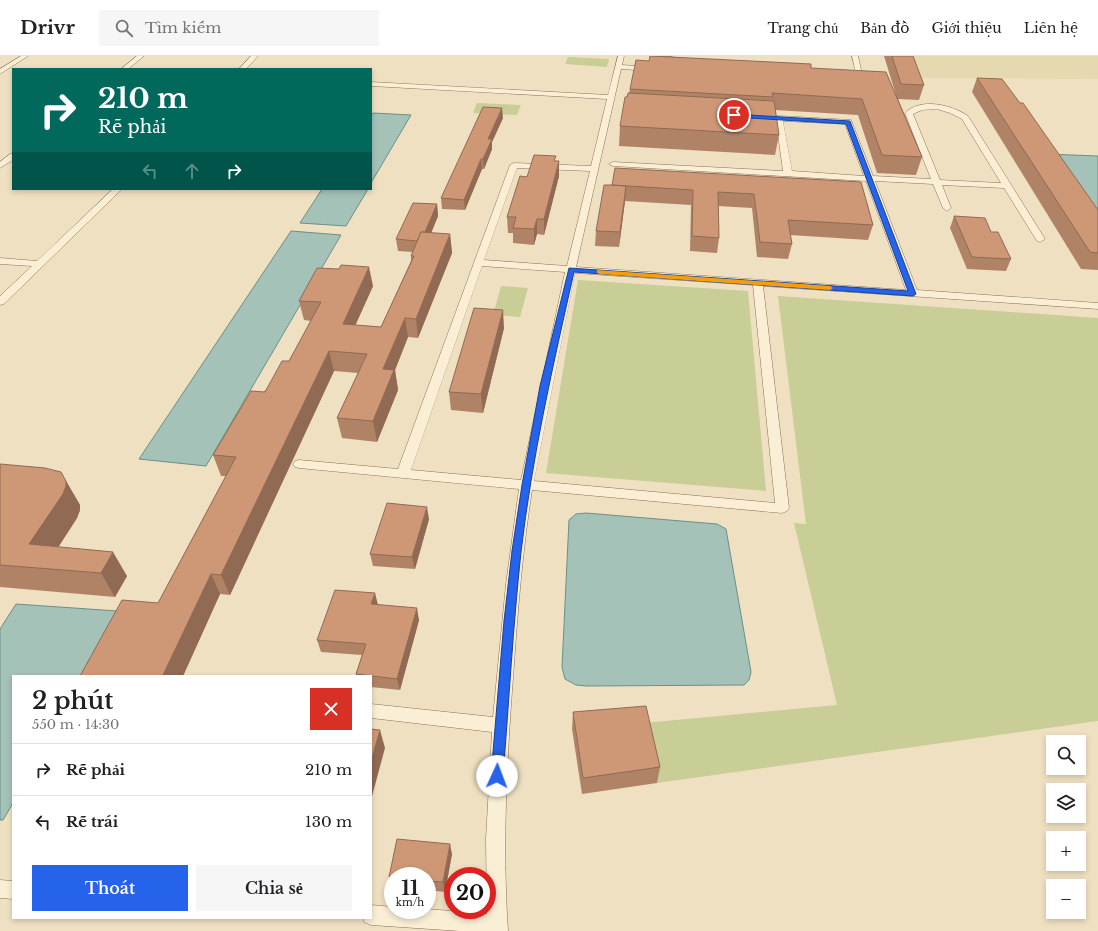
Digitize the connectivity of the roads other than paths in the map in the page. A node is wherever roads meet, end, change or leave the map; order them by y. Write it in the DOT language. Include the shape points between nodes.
graph roads {
  1 [pos="25,56"];
  2 [pos="141,56"];
  3 [pos="255,56"];
  4 [pos="855,56"];
  5 [pos="620,62"];
  6 [pos="125,68"];
  7 [pos="243,68"];
  8 [pos="658,69"];
  9 [pos="0,72"];
  10 [pos="837,78"];
  11 [pos="372,84"];
  12 [pos="612,97"];
  13 [pos="755,117"];
  14 [pos="779,118"];
  15 [pos="12,157"];
  16 [pos="613,164"];
  17 [pos="0,166"];
  18 [pos="595,169"];
  19 [pos="788,174"];
  20 [pos="869,178"];
  21 [pos="936,182"];
  22 [pos="1007,186"];
  23 [pos="117,190"];
  24 [pos="947,208"];
  25 [pos="1040,239"];
  26 [pos="0,261"];
  27 [pos="479,263"];
  28 [pos="40,264"];
  29 [pos="571,270"];
  30 [pos="758,283"];
  31 [pos="913,294"];
  32 [pos="0,302"];
  33 [pos="1098,306"];
  34 [pos="299,464"];
  35 [pos="403,473"];
  36 [pos="526,485"];
  37 [pos="372,711"];
  38 [pos="500,725"];
  39 [pos="0,889"];
  40 [pos="12,890"];
  41 [pos="372,915"];
  42 [pos="498,927"];
  1 -- 9 [label="lane"];
  2 -- 6 [label="lane"];
  3 -- 7 [label="lane"];
  4 -- 10 [label="lane" via="858,76"];
  5 -- 8 [label="lane"];
  5 -- 12 [label="lane"];
  11 -- 12 [label="lane"];
  12 -- 18 [label="lane"];
  13 -- 14 [label="lane"];
  14 -- 19 [label="lane"];
  14 -- 20 [label="lane" via="848,122"];
  15 -- 17 [label="lane"];
  16 -- 19 [label="lane"];
  18 -- 27 [label="lane" via="514,165"];
  18 -- 29 [label="lane"];
  19 -- 20 [label="lane"];
  20 -- 21 [label="lane"];
  20 -- 31 [label="lane"];
  21 -- 22 [label="lane"];
  21 -- 22 [label="lane" via="910,118 913,110 941,108 962,115"];
  21 -- 24 [label="lane"];
  22 -- 25 [label="lane"];
  23 -- 28 [label="lane"];
  26 -- 28 [label="lane"];
  27 -- 29 [label="lane"];
  27 -- 35 [label="lane"];
  28 -- 32 [label="lane"];
  29 -- 30 [label="lane"];
  29 -- 36 [label="lane" via="544,386"];
  30 -- 31 [label="lane"];
  30 -- 36 [label="lane" via="782,508"];
  31 -- 33 [label="lane"];
  34 -- 35 [label="lane"];
  35 -- 36 [label="lane"];
  36 -- 38 [label="lane" via="516,551"];
  37 -- 38 [label="lane"];
  38 -- 42 [label="lane" via="495,842"];
  39 -- 40 [label="lane"];
  41 -- 42 [label="lane"];
}
